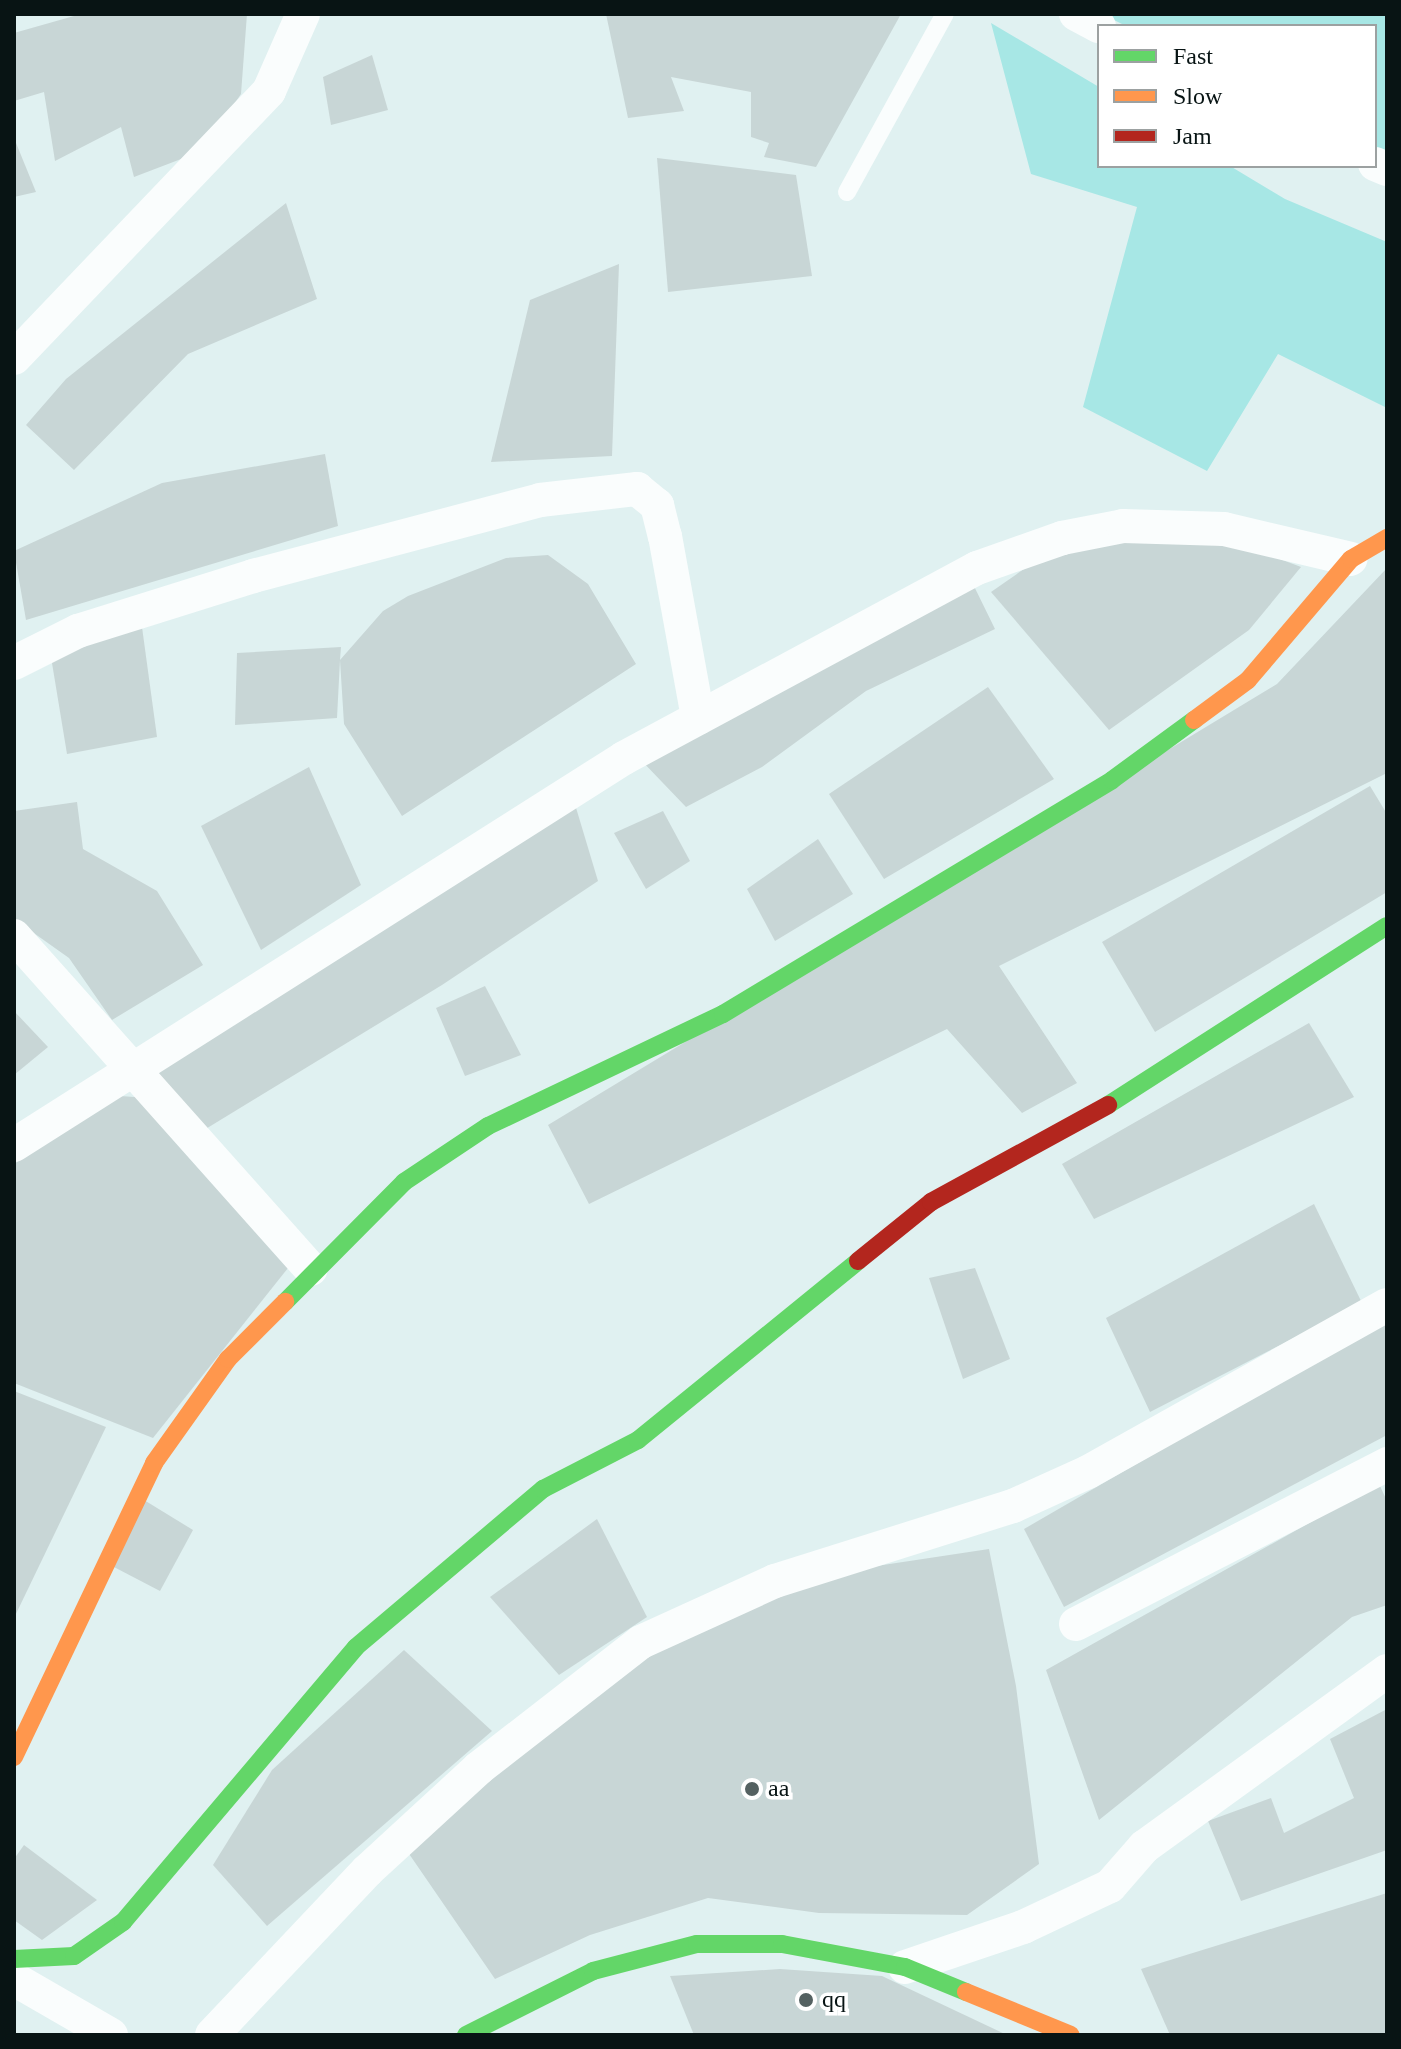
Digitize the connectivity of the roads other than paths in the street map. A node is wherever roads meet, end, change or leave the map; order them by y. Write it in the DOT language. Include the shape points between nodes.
graph roads {
  1 [pos="303,14"];
  2 [pos="945,14"];
  3 [pos="1076,14"];
  4 [pos="1097,25"];
  5 [pos="847,192"];
  6 [pos="14,358"];
  7 [pos="1387,538"];
  8 [pos="1351,559"];
  9 [pos="14,663"];
  10 [pos="698,718"];
  11 [pos="1387,926"];
  12 [pos="14,936"];
  13 [pos="133,1068"];
  14 [pos="14,1145"];
  15 [pos="311,1269"];
  16 [pos="1387,1305"];
  17 [pos="1387,1464"];
  18 [pos="1076,1624"];
  19 [pos="1387,1671"];
  20 [pos="14,1757"];
  21 [pos="14,1959"];
  22 [pos="905,1967"];
  23 [pos="14,1979"];
  24 [pos="111,2035"];
  25 [pos="212,2035"];
  26 [pos="466,2035"];
  27 [pos="1071,2035"];
  1 -- 6 [label="street" via="269,91"];
  2 -- 5 [label="lane"];
  3 -- 4 [label="street"];
  7 -- 8 [label="street"];
  8 -- 10 [label="street" via="1224,529 1123,526 1062,538 977,568"];
  8 -- 15 [label="street" via="1248,680 1112,780 723,1014 488,1126 404,1182"];
  9 -- 10 [label="street" via="78,631 253,576 540,500 637,489 657,505"];
  10 -- 13 [label="street"];
  11 -- 21 [label="street" via="1147,1084 931,1202 638,1440 543,1489 356,1647 123,1922 74,1956"];
  12 -- 13 [label="street"];
  13 -- 14 [label="street"];
  13 -- 15 [label="street"];
  15 -- 20 [label="street" via="228,1359 154,1463"];
  16 -- 25 [label="street" via="1063,1484 954,1528 775,1581 641,1642 434,1809"];
  17 -- 18 [label="street"];
  19 -- 22 [label="street" via="1144,1847 1110,1886 1023,1927"];
  22 -- 26 [label="street" via="782,1944 697,1944 593,1971"];
  22 -- 27 [label="street"];
  23 -- 24 [label="street"];
}
